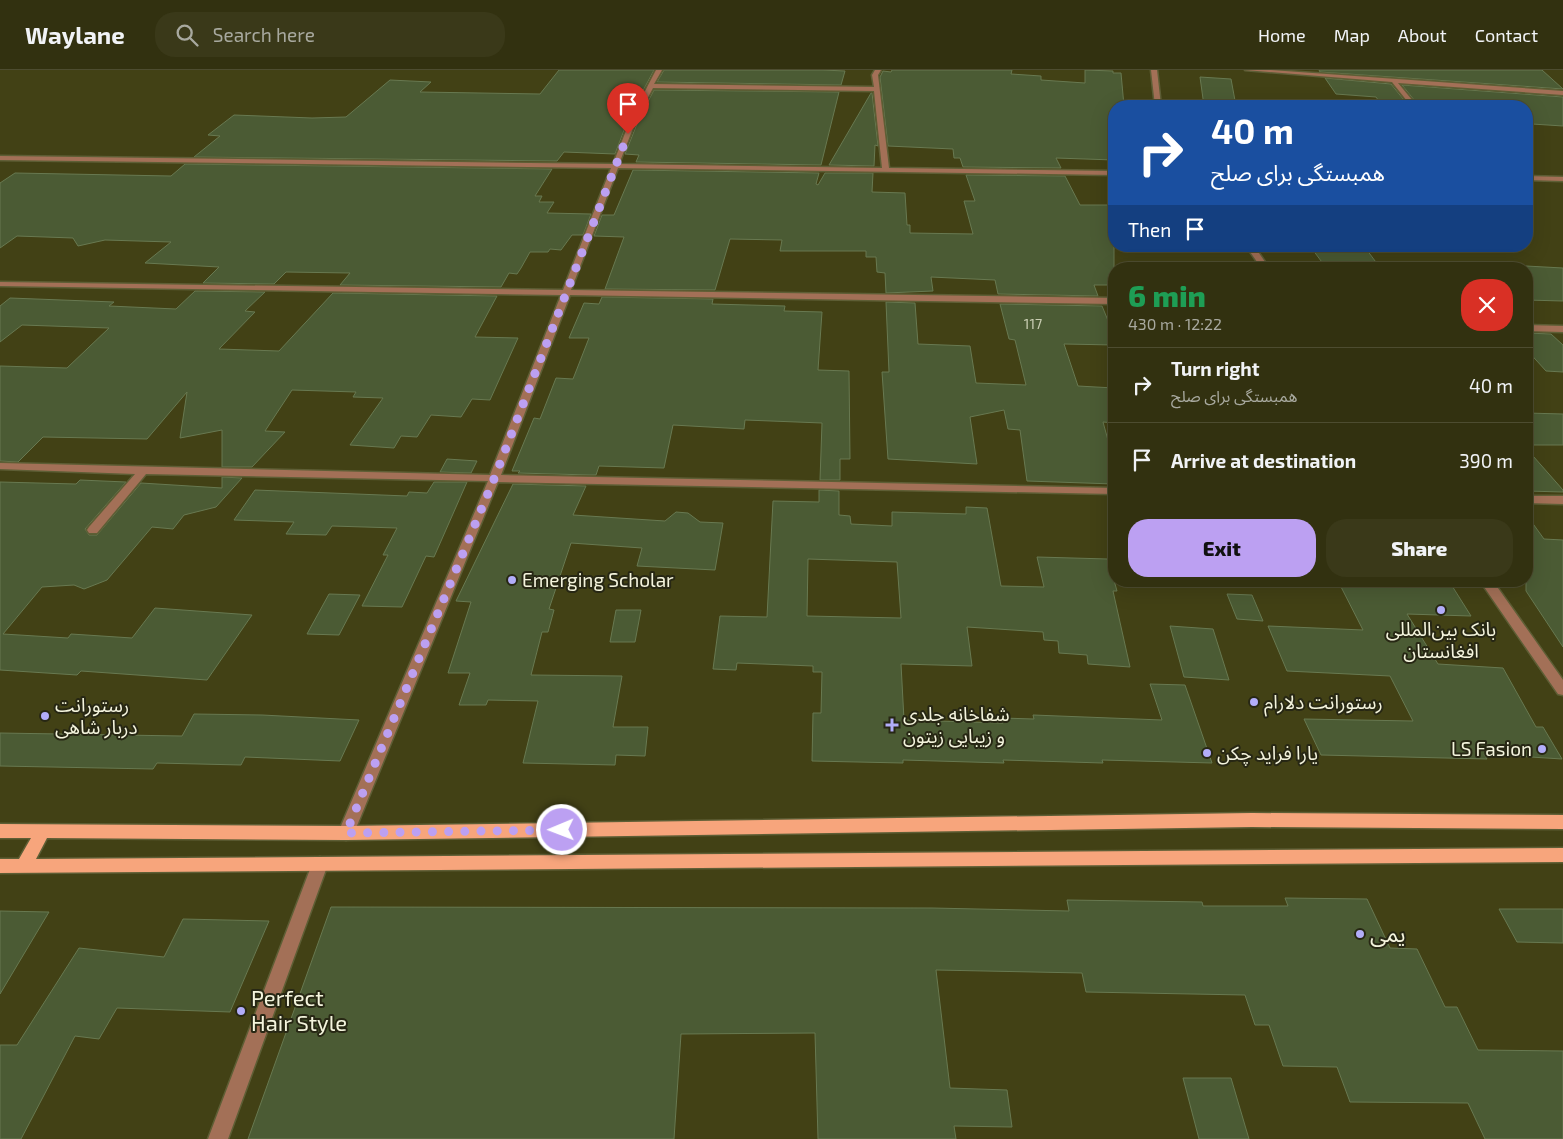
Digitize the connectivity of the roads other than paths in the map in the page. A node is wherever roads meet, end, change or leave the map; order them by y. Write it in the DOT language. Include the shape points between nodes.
graph roads {
  1 [pos="659,70"];
  2 [pos="878,70"];
  3 [pos="1154,70"];
  4 [pos="1248,70"];
  5 [pos="1393,80"];
  6 [pos="650,86"];
  7 [pos="876,89"];
  8 [pos="1563,93"];
  9 [pos="1157,100"];
  10 [pos="1409,100"];
  11 [pos="0,158"];
  12 [pos="614,167"];
  13 [pos="886,171"];
  14 [pos="1108,173"];
  15 [pos="1533,178"];
  16 [pos="1563,179"];
  17 [pos="0,284"];
  18 [pos="565,291"];
  19 [pos="1108,301"];
  20 [pos="1533,328"];
  21 [pos="1563,329"];
  22 [pos="0,466"];
  23 [pos="143,471"];
  24 [pos="494,479"];
  25 [pos="1108,491"];
  26 [pos="1533,499"];
  27 [pos="1563,500"];
  28 [pos="93,530"];
  29 [pos="1490,587"];
  30 [pos="1563,690"];
  31 [pos="1563,822"];
  32 [pos="0,830"];
  33 [pos="43,831"];
  34 [pos="346,833"];
  35 [pos="1563,855"];
  36 [pos="320,864"];
  37 [pos="0,866"];
  38 [pos="23,866"];
  39 [pos="218,1139"];
  1 -- 6 [label="street"];
  2 -- 7 [label="street"];
  3 -- 9 [label="street"];
  4 -- 5 [label="street"];
  5 -- 8 [label="street"];
  5 -- 10 [label="street"];
  6 -- 7 [label="street"];
  6 -- 12 [label="street"];
  7 -- 13 [label="street"];
  11 -- 12 [label="street"];
  12 -- 13 [label="street"];
  12 -- 18 [label="street"];
  13 -- 14 [label="street"];
  15 -- 16 [label="street"];
  17 -- 18 [label="street"];
  18 -- 19 [label="street"];
  18 -- 24 [label="street"];
  20 -- 21 [label="street"];
  22 -- 23 [label="street"];
  23 -- 24 [label="street"];
  23 -- 28 [label="street"];
  24 -- 25 [label="street"];
  24 -- 34 [label="street"];
  26 -- 27 [label="street"];
  29 -- 30 [label="street"];
  31 -- 34 [label="main road" via="1252,820"];
  32 -- 33 [label="main road"];
  33 -- 34 [label="main road"];
  33 -- 38 [label="main road"];
  35 -- 36 [label="main road"];
  36 -- 38 [label="main road"];
  36 -- 39 [label="street"];
  37 -- 38 [label="main road"];
}
